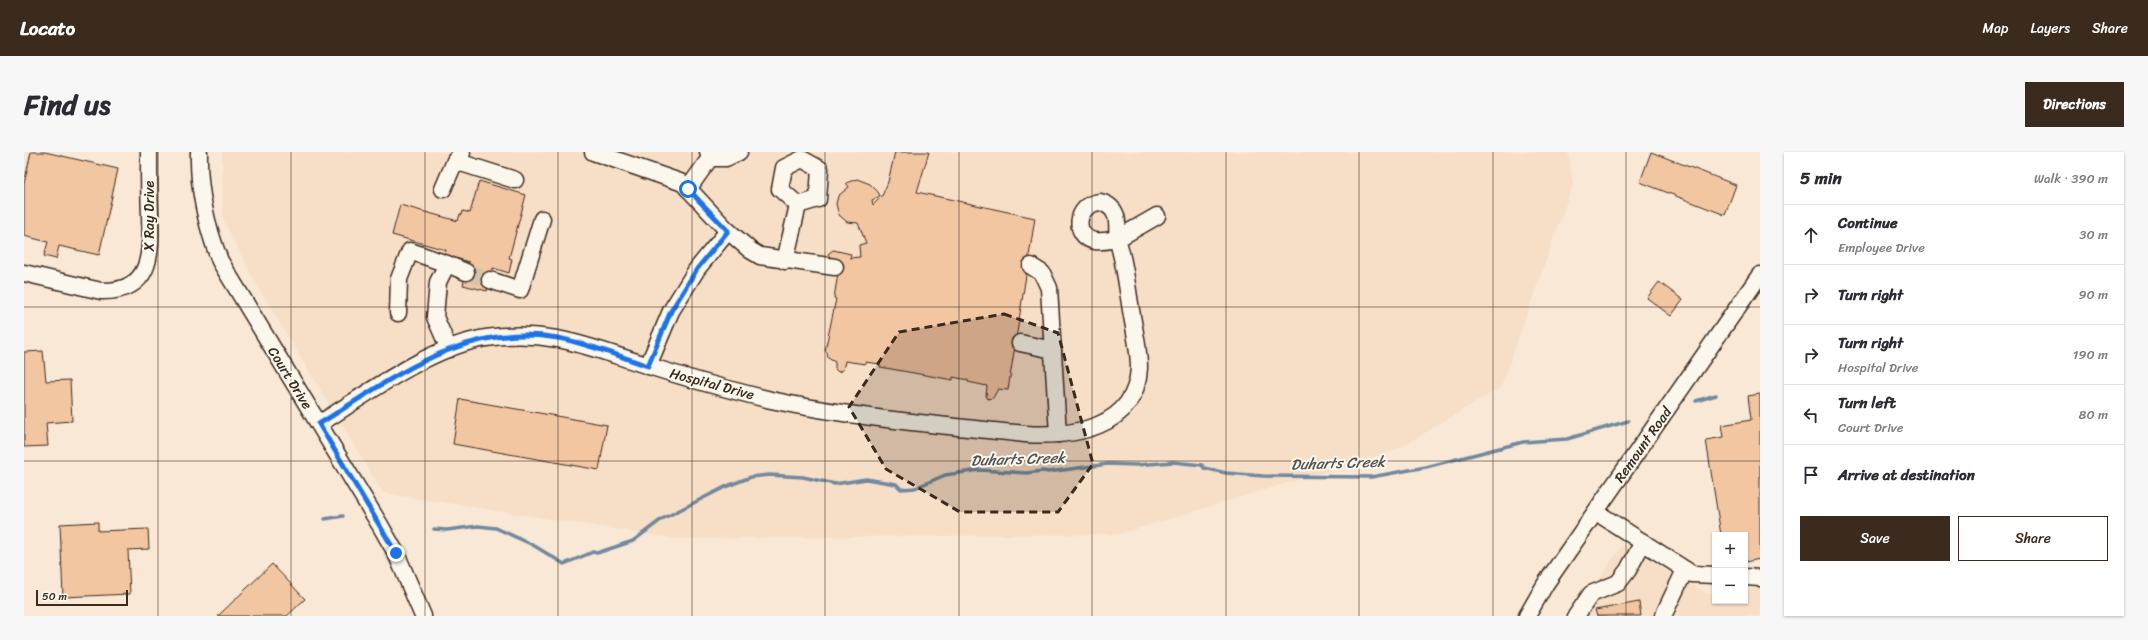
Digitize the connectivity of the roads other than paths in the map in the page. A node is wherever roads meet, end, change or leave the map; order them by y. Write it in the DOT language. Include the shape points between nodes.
graph roads {
  1 [pos="149,152"];
  2 [pos="199,152"];
  3 [pos="593,152"];
  4 [pos="739,152"];
  5 [pos="622,155"];
  6 [pos="709,155"];
  7 [pos="459,156"];
  8 [pos="515,180"];
  9 [pos="444,189"];
  10 [pos="688,189"];
  11 [pos="798,206"];
  12 [pos="1157,216"];
  13 [pos="542,219"];
  14 [pos="728,231"];
  15 [pos="785,261"];
  16 [pos="447,264"];
  17 [pos="1031,266"];
  18 [pos="835,267"];
  19 [pos="466,272"];
  20 [pos="24,273"];
  21 [pos="1760,275"];
  22 [pos="490,280"];
  23 [pos="398,313"];
  24 [pos="1020,343"];
  25 [pos="449,349"];
  26 [pos="1053,350"];
  27 [pos="648,366"];
  28 [pos="319,424"];
  29 [pos="1058,434"];
  30 [pos="1596,512"];
  31 [pos="1643,542"];
  32 [pos="1685,570"];
  33 [pos="1712,575"];
  34 [pos="1748,577"];
  35 [pos="1760,578"];
  36 [pos="423,616"];
  37 [pos="1527,616"];
  38 [pos="1576,616"];
  39 [pos="1663,616"];
  1 -- 20 [label="street, X Ray Drive" via="151,252 142,273 134,282 112,291"];
  2 -- 28 [label="street, Court Drive" via="201,200 207,228 220,261"];
  3 -- 5 [label="street"];
  4 -- 6 [label="street" via="726,158"];
  5 -- 10 [label="street" via="683,183"];
  6 -- 10 [label="street"];
  7 -- 8 [label="street"];
  7 -- 9 [label="street"];
  10 -- 14 [label="street"];
  11 -- 15 [label="street"];
  12 -- 29 [label="street, Hospital Drive" via="1117,239 1139,354 1136,384 1131,397 1109,419 1082,431"];
  13 -- 22 [label="street" via="520,290"];
  14 -- 15 [label="street" via="760,256"];
  14 -- 27 [label="street" via="697,269 671,311"];
  15 -- 18 [label="street"];
  16 -- 19 [label="street"];
  16 -- 23 [label="street" via="410,251 399,279"];
  16 -- 25 [label="street" via="438,282 435,317"];
  17 -- 26 [label="street" via="1042,273 1050,288"];
  21 -- 30 [label="street, Remount Road"];
  24 -- 26 [label="street"];
  25 -- 27 [label="street, Hospital Drive" via="484,338 533,335 582,343"];
  25 -- 28 [label="street, Hospital Drive" via="398,375"];
  26 -- 29 [label="street"];
  27 -- 29 [label="street, Hospital Drive" via="735,391 860,417 1025,434"];
  28 -- 36 [label="street, Court Drive" via="396,553"];
  30 -- 31 [label="street"];
  30 -- 37 [label="street, Remount Road" via="1546,583"];
  31 -- 32 [label="street"];
  31 -- 38 [label="street" via="1618,583 1591,594"];
  32 -- 33 [label="street" via="1692,574"];
  32 -- 39 [label="street"];
  34 -- 35 [label="street"];
}
